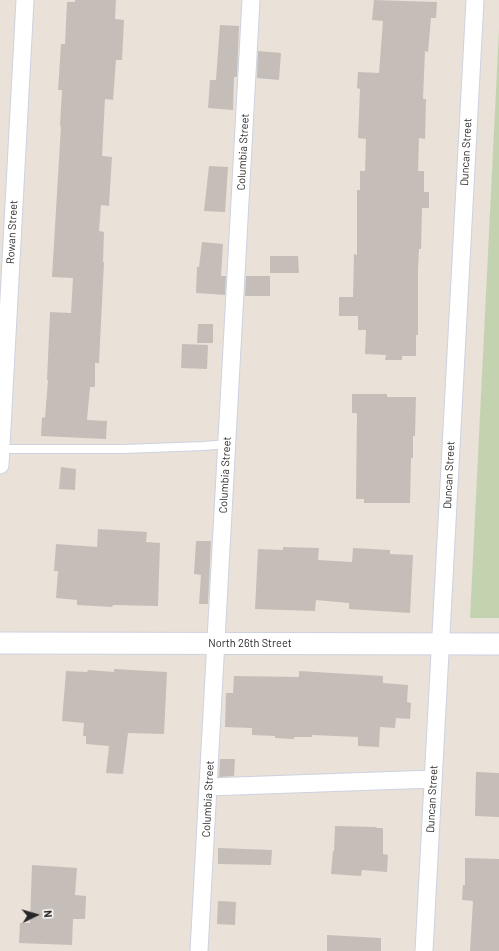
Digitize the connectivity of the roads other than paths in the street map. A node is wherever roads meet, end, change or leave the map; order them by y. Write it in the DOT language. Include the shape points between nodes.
graph roads {
  1 [pos="25,0"];
  2 [pos="251,0"];
  3 [pos="475,0"];
  4 [pos="227,444"];
  5 [pos="0,457"];
  6 [pos="0,643"];
  7 [pos="216,643"];
  8 [pos="440,644"];
  9 [pos="499,644"];
  10 [pos="433,779"];
  11 [pos="208,787"];
  12 [pos="199,951"];
  13 [pos="424,951"];
  1 -- 5 [label="street, Rowan Street"];
  2 -- 4 [label="street, Columbia Street"];
  3 -- 8 [label="street, Duncan Street"];
  4 -- 5 [label="lane"];
  4 -- 7 [label="street, Columbia Street"];
  6 -- 7 [label="street, North 26th Street"];
  7 -- 8 [label="street, North 26th Street"];
  7 -- 11 [label="street, Columbia Street"];
  8 -- 9 [label="street, North 26th Street"];
  8 -- 10 [label="street, Duncan Street"];
  10 -- 11 [label="street"];
  10 -- 13 [label="street, Duncan Street"];
  11 -- 12 [label="street, Columbia Street"];
}
